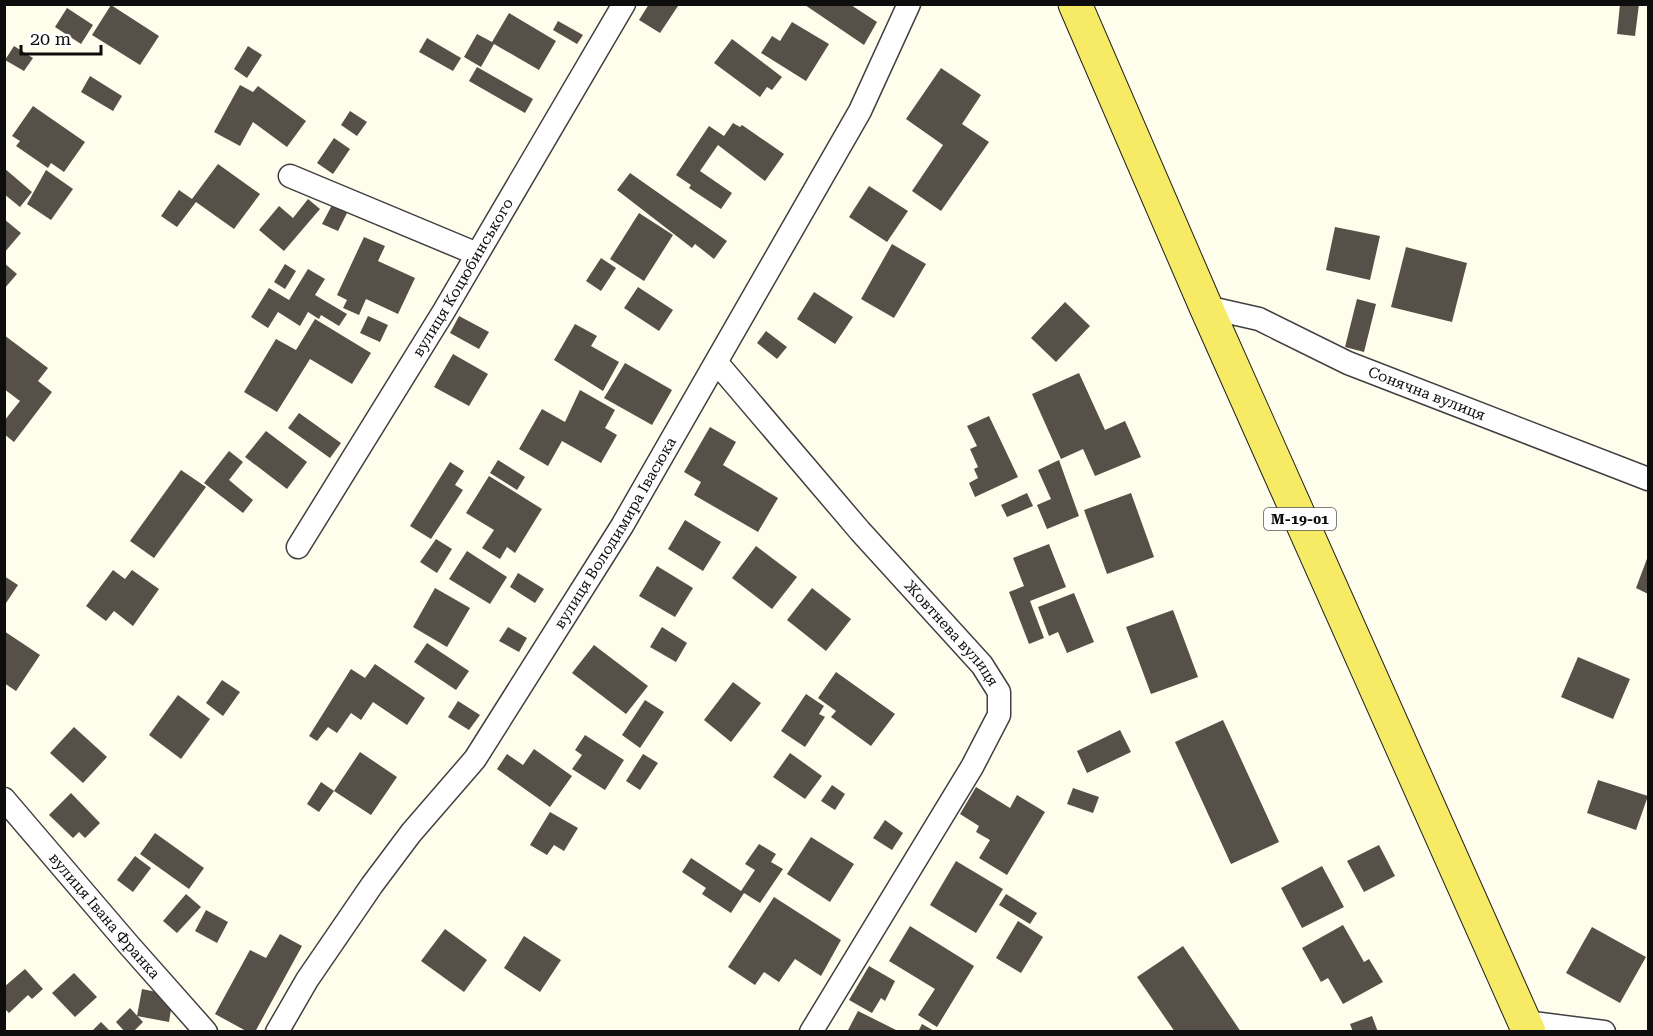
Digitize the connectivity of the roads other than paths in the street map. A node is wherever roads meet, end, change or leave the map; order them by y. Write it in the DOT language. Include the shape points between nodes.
graph roads {
  1 [pos="624,4"];
  2 [pos="909,4"];
  3 [pos="1075,4"];
  4 [pos="290,176"];
  5 [pos="477,254"];
  6 [pos="1206,308"];
  7 [pos="717,363"];
  8 [pos="1648,479"];
  9 [pos="298,547"];
  10 [pos="4,799"];
  11 [pos="1527,1027"];
  12 [pos="206,1032"];
  13 [pos="277,1032"];
  14 [pos="811,1032"];
  15 [pos="1604,1032"];
  1 -- 5 [label="street, вулиця Коцюбинського"];
  2 -- 7 [label="street, вулиця Володимира Івасюка" via="860,111"];
  3 -- 6 [label="main road, М-19-01"];
  4 -- 5 [label="street"];
  5 -- 9 [label="street, вулиця Коцюбинського"];
  6 -- 8 [label="street, Сонячна вулиця" via="1259,320 1348,363"];
  6 -- 11 [label="main road, М-19-01"];
  7 -- 13 [label="street, вулиця Володимира Івасюка" via="622,526 475,759 378,877 307,980"];
  7 -- 14 [label="street, Жовтнева вулиця" via="860,531 982,665 999,692 999,715 984,747"];
  10 -- 12 [label="street, вулиця Івана Франка"];
  11 -- 15 [label="street"];
}
